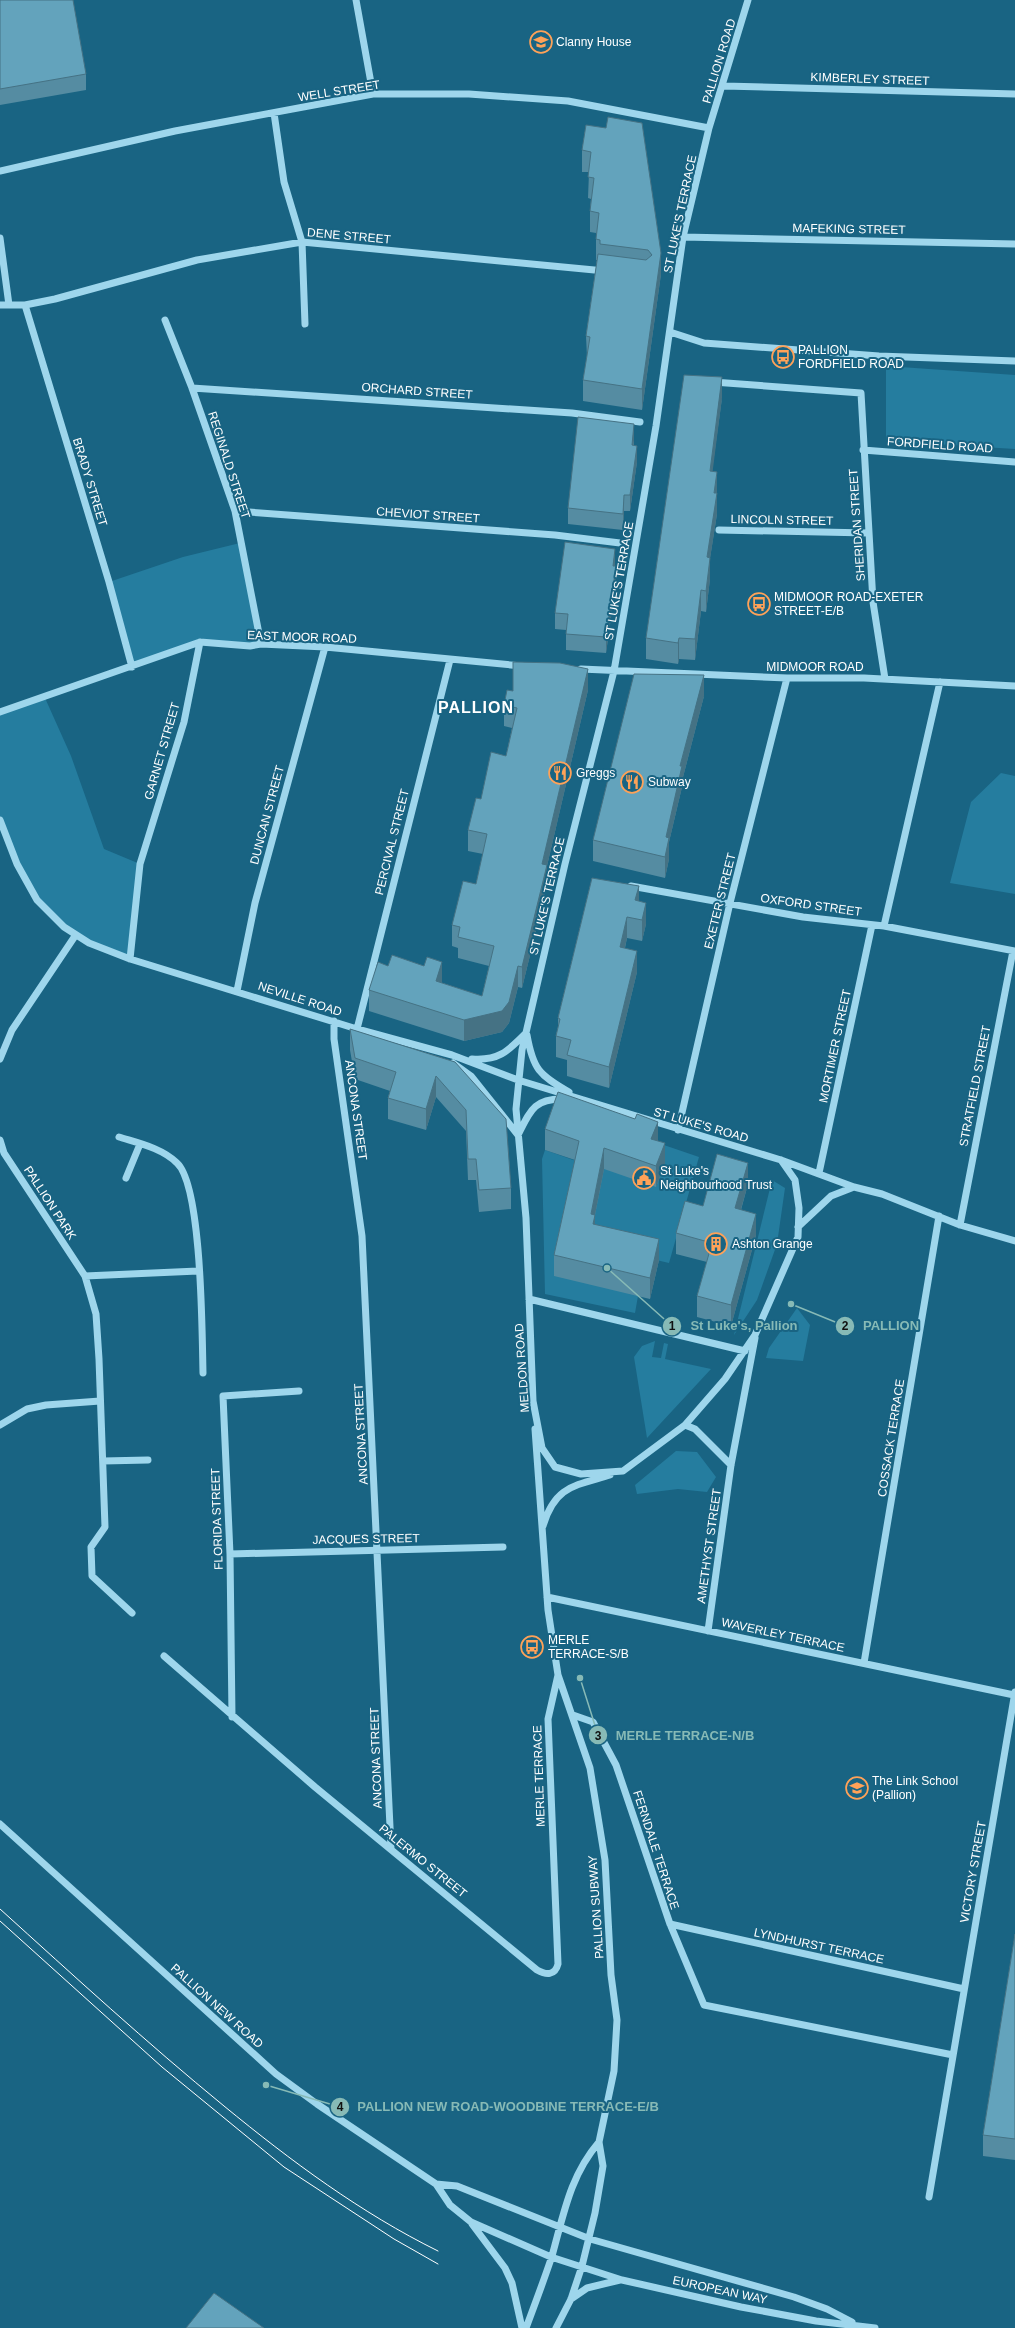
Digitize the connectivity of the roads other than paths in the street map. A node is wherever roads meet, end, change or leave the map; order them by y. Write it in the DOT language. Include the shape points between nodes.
graph roads {
  1 [pos="356,0"];
  2 [pos="748,0"];
  3 [pos="724,86"];
  4 [pos="373,94"];
  5 [pos="1015,94"];
  6 [pos="274,113"];
  7 [pos="709,128"];
  8 [pos="0,171"];
  9 [pos="684,237"];
  10 [pos="0,238"];
  11 [pos="302,242"];
  12 [pos="1015,244"];
  13 [pos="610,271"];
  14 [pos="0,305"];
  15 [pos="9,305"];
  16 [pos="25,305"];
  17 [pos="165,320"];
  18 [pos="305,324"];
  19 [pos="670,332"];
  20 [pos="1015,362"];
  21 [pos="703,381"];
  22 [pos="192,388"];
  23 [pos="640,422"];
  24 [pos="863,450"];
  25 [pos="1015,462"];
  26 [pos="235,511"];
  27 [pos="719,530"];
  28 [pos="868,533"];
  29 [pos="620,543"];
  30 [pos="200,642"];
  31 [pos="261,644"];
  32 [pos="325,647"];
  33 [pos="450,660"];
  34 [pos="527,666"];
  35 [pos="132,667"];
  36 [pos="572,669"];
  37 [pos="614,671"];
  38 [pos="787,678"];
  39 [pos="885,679"];
  40 [pos="940,682"];
  41 [pos="1015,686"];
  42 [pos="0,712"];
  43 [pos="0,820"];
  44 [pos="626,885"];
  45 [pos="730,903"];
  46 [pos="872,925"];
  47 [pos="884,926"];
  48 [pos="76,936"];
  49 [pos="1014,951"];
  50 [pos="130,959"];
  51 [pos="237,991"];
  52 [pos="334,1021"];
  53 [pos="357,1029"];
  54 [pos="527,1033"];
  55 [pos="425,1048"];
  56 [pos="0,1059"];
  57 [pos="465,1059"];
  58 [pos="518,1080"];
  59 [pos="580,1099"];
  60 [pos="678,1130"];
  61 [pos="518,1135"];
  62 [pos="119,1137"];
  63 [pos="0,1140"];
  64 [pos="140,1144"];
  65 [pos="781,1160"];
  66 [pos="819,1173"];
  67 [pos="126,1178"];
  68 [pos="854,1187"];
  69 [pos="939,1216"];
  70 [pos="960,1225"];
  71 [pos="798,1227"];
  72 [pos="1015,1241"];
  73 [pos="198,1271"];
  74 [pos="85,1276"];
  75 [pos="529,1299"];
  76 [pos="755,1335"];
  77 [pos="744,1351"];
  78 [pos="203,1373"];
  79 [pos="299,1391"];
  80 [pos="100,1401"];
  81 [pos="533,1401"];
  82 [pos="0,1425"];
  83 [pos="685,1425"];
  84 [pos="148,1460"];
  85 [pos="103,1461"];
  86 [pos="731,1465"];
  87 [pos="623,1471"];
  88 [pos="541,1530"];
  89 [pos="503,1547"];
  90 [pos="378,1550"];
  91 [pos="230,1554"];
  92 [pos="547,1597"];
  93 [pos="132,1612"];
  94 [pos="708,1630"];
  95 [pos="164,1656"];
  96 [pos="864,1663"];
  97 [pos="558,1674"];
  98 [pos="1015,1692"];
  99 [pos="1014,1695"];
  100 [pos="573,1715"];
  101 [pos="232,1716"];
  102 [pos="0,1824"];
  103 [pos="391,1848"];
  104 [pos="670,1924"];
  105 [pos="558,1964"];
  106 [pos="964,1989"];
  107 [pos="953,2055"];
  108 [pos="599,2142"];
  109 [pos="436,2184"];
  110 [pos="929,2197"];
  111 [pos="471,2222"];
  112 [pos="559,2229"];
  113 [pos="590,2239"];
  114 [pos="551,2256"];
  115 [pos="582,2266"];
  116 [pos="622,2280"];
  117 [pos="571,2299"];
  118 [pos="855,2324"];
  119 [pos="522,2328"];
  120 [pos="526,2328"];
  121 [pos="556,2328"];
  122 [pos="875,2328"];
  1 -- 4 [label="street"];
  2 -- 3 [label="street, PALLION ROAD"];
  3 -- 5 [label="street, KIMBERLEY STREET"];
  3 -- 7 [label="street, PALLION ROAD"];
  4 -- 6 [label="street, WELL STREET"];
  4 -- 7 [label="street, WELL STREET" via="469,94 568,101"];
  6 -- 8 [label="street, WELL STREET" via="175,131"];
  6 -- 11 [label="street" via="284,182"];
  7 -- 9 [label="street, ST LUKE'S TERRACE"];
  9 -- 12 [label="street, MAFEKING STREET"];
  9 -- 19 [label="street, ST LUKE'S TERRACE"];
  10 -- 15 [label="street"];
  11 -- 13 [label="street, DENE STREET"];
  11 -- 16 [label="street, DENE STREET" via="197,260"];
  11 -- 18 [label="street"];
  14 -- 15 [label="street, DENE STREET"];
  15 -- 16 [label="street, DENE STREET"];
  16 -- 35 [label="street, BRADY STREET" via="109,582"];
  17 -- 22 [label="street, REGINALD STREET"];
  19 -- 20 [label="street" via="704,344"];
  19 -- 37 [label="street, ST LUKE'S TERRACE" via="638,538"];
  21 -- 24 [label="street, SHERIDAN STREET" via="861,393"];
  22 -- 23 [label="street, ORCHARD STREET" via="572,413"];
  22 -- 26 [label="street, REGINALD STREET"];
  24 -- 25 [label="street, FORDFIELD ROAD"];
  24 -- 28 [label="street, SHERIDAN STREET"];
  26 -- 29 [label="street, CHEVIOT STREET" via="555,535"];
  26 -- 31 [label="street, REGINALD STREET"];
  27 -- 28 [label="street, LINCOLN STREET"];
  28 -- 39 [label="street, SHERIDAN STREET" via="873,602"];
  30 -- 31 [label="street, EAST MOOR ROAD" via="250,646"];
  30 -- 35 [label="street, EAST MOOR ROAD"];
  30 -- 50 [label="street, GARNET STREET" via="184,722 140,864"];
  31 -- 32 [label="street, EAST MOOR ROAD"];
  32 -- 33 [label="street, EAST MOOR ROAD"];
  32 -- 51 [label="street, DUNCAN STREET" via="255,903"];
  33 -- 34 [label="street, EAST MOOR ROAD"];
  33 -- 53 [label="street, PERCIVAL STREET"];
  35 -- 42 [label="street, EAST MOOR ROAD"];
  36 -- 37 [label="street"];
  37 -- 38 [label="street, MIDMOOR ROAD"];
  37 -- 54 [label="street, ST LUKE'S TERRACE" via="565,864"];
  38 -- 39 [label="street, MIDMOOR ROAD"];
  38 -- 45 [label="street, EXETER STREET"];
  39 -- 40 [label="street, MIDMOOR ROAD"];
  40 -- 41 [label="street, MIDMOOR ROAD"];
  40 -- 47 [label="street"];
  43 -- 48 [label="street, NEVILLE ROAD" via="17,864 37,900"];
  44 -- 45 [label="street, OXFORD STREET"];
  45 -- 46 [label="street, OXFORD STREET" via="803,917"];
  45 -- 60 [label="street, EXETER STREET"];
  46 -- 47 [label="street, OXFORD STREET"];
  46 -- 66 [label="street, MORTIMER STREET"];
  47 -- 49 [label="street, OXFORD STREET"];
  48 -- 50 [label="street, NEVILLE ROAD"];
  48 -- 56 [label="street" via="12,1030"];
  49 -- 70 [label="street, STRATFIELD STREET"];
  50 -- 51 [label="street, NEVILLE ROAD"];
  51 -- 52 [label="street, NEVILLE ROAD"];
  52 -- 53 [label="street, NEVILLE ROAD"];
  52 -- 90 [label="street, ANCONA STREET" via="334,1039 362,1236"];
  53 -- 55 [label="street, NEVILLE ROAD"];
  54 -- 57 [label="street" via="506,1052 495,1058"];
  54 -- 58 [label="street, MELDON ROAD"];
  54 -- 59 [label="street" via="534,1066"];
  55 -- 57 [label="street, NEVILLE ROAD"];
  55 -- 61 [label="street" via="471,1076"];
  57 -- 58 [label="street, NEVILLE ROAD"];
  58 -- 59 [label="street, ST LUKE'S ROAD"];
  58 -- 61 [label="street, MELDON ROAD"];
  59 -- 60 [label="street, ST LUKE'S ROAD"];
  59 -- 61 [label="street" via="541,1101 535,1105"];
  60 -- 65 [label="street, ST LUKE'S ROAD"];
  61 -- 75 [label="street, MELDON ROAD" via="526,1218"];
  62 -- 64 [label="street"];
  63 -- 74 [label="street, PALLION PARK" via="4,1152"];
  64 -- 67 [label="street"];
  64 -- 73 [label="street" via="164,1153 178,1163 186,1176 192,1197"];
  65 -- 66 [label="street, ST LUKE'S ROAD"];
  65 -- 71 [label="street" via="795,1180 799,1208"];
  66 -- 68 [label="street, ST LUKE'S ROAD"];
  68 -- 69 [label="street, ST LUKE'S ROAD" via="882,1194"];
  68 -- 71 [label="street" via="831,1196"];
  69 -- 70 [label="street, ST LUKE'S ROAD"];
  69 -- 96 [label="street, COSSACK TERRACE"];
  70 -- 72 [label="street, ST LUKE'S ROAD"];
  71 -- 76 [label="street" via="798,1237"];
  73 -- 74 [label="street"];
  73 -- 78 [label="street"];
  74 -- 80 [label="street, PALLION PARK" via="96,1314"];
  75 -- 77 [label="street"];
  75 -- 81 [label="street, MELDON ROAD"];
  76 -- 77 [label="street"];
  76 -- 86 [label="street, AMETHYST STREET"];
  77 -- 83 [label="street" via="725,1379"];
  79 -- 91 [label="street, FLORIDA STREET" via="223,1396"];
  80 -- 82 [label="street" via="26,1409"];
  80 -- 85 [label="street, PALLION PARK"];
  81 -- 87 [label="street, MELDON ROAD" via="542,1448 555,1467 581,1474"];
  81 -- 88 [label="street"];
  83 -- 86 [label="street" via="695,1429"];
  83 -- 87 [label="street"];
  84 -- 85 [label="street"];
  85 -- 93 [label="street, PALLION PARK" via="105,1527 91,1547 92,1576"];
  86 -- 94 [label="street, AMETHYST STREET"];
  87 -- 88 [label="street, MERLE TERRACE" via="560,1493 547,1512"];
  88 -- 92 [label="street, MERLE TERRACE"];
  89 -- 90 [label="street, JACQUES STREET"];
  90 -- 91 [label="street, JACQUES STREET"];
  90 -- 103 [label="street, ANCONA STREET"];
  91 -- 101 [label="street, FLORIDA STREET"];
  92 -- 94 [label="street, WAVERLEY TERRACE"];
  92 -- 97 [label="street, MERLE TERRACE"];
  94 -- 96 [label="street, WAVERLEY TERRACE"];
  95 -- 101 [label="street, PALERMO STREET"];
  96 -- 99 [label="street, WAVERLEY TERRACE"];
  97 -- 100 [label="street, PALLION SUBWAY"];
  97 -- 105 [label="street, MERLE TERRACE" via="548,1718"];
  98 -- 99 [label="street, VICTORY STREET"];
  99 -- 106 [label="street, VICTORY STREET"];
  100 -- 104 [label="street, FERNDALE TERRACE" via="593,1722 616,1765"];
  100 -- 108 [label="street, PALLION SUBWAY" via="590,1768 605,1860 616,2020 614,2071"];
  101 -- 103 [label="street, PALERMO STREET"];
  102 -- 109 [label="street, PALLION NEW ROAD" via="276,2074 316,2104"];
  103 -- 105 [label="street, PALERMO STREET" via="537,1970 551,1974 557,1970"];
  104 -- 106 [label="street, LYNDHURST TERRACE"];
  104 -- 107 [label="street, FERNDALE TERRACE" via="704,2005"];
  106 -- 107 [label="street, VICTORY STREET"];
  107 -- 110 [label="street, VICTORY STREET"];
  108 -- 112 [label="street, PALLION SUBWAY" via="584,2159 574,2179"];
  108 -- 113 [label="street, PALLION SUBWAY" via="603,2166"];
  109 -- 111 [label="street, PALLION NEW ROAD" via="450,2205"];
  109 -- 112 [label="street, PALLION NEW ROAD" via="457,2186"];
  111 -- 114 [label="street, PALLION NEW ROAD"];
  111 -- 119 [label="street" via="505,2268 512,2283"];
  112 -- 113 [label="street, EUROPEAN WAY"];
  112 -- 114 [label="street, PALLION SUBWAY"];
  113 -- 115 [label="street, PALLION SUBWAY"];
  113 -- 118 [label="street, EUROPEAN WAY" via="794,2297 827,2309"];
  114 -- 115 [label="street, PALLION NEW ROAD"];
  114 -- 120 [label="street, PALLION SUBWAY"];
  115 -- 116 [label="street, EUROPEAN WAY"];
  115 -- 117 [label="street, PALLION SUBWAY"];
  116 -- 117 [label="street" via="587,2288"];
  116 -- 118 [label="street, EUROPEAN WAY" via="801,2318"];
  117 -- 121 [label="street, PALLION SUBWAY"];
  118 -- 122 [label="street, EUROPEAN WAY"];
}
